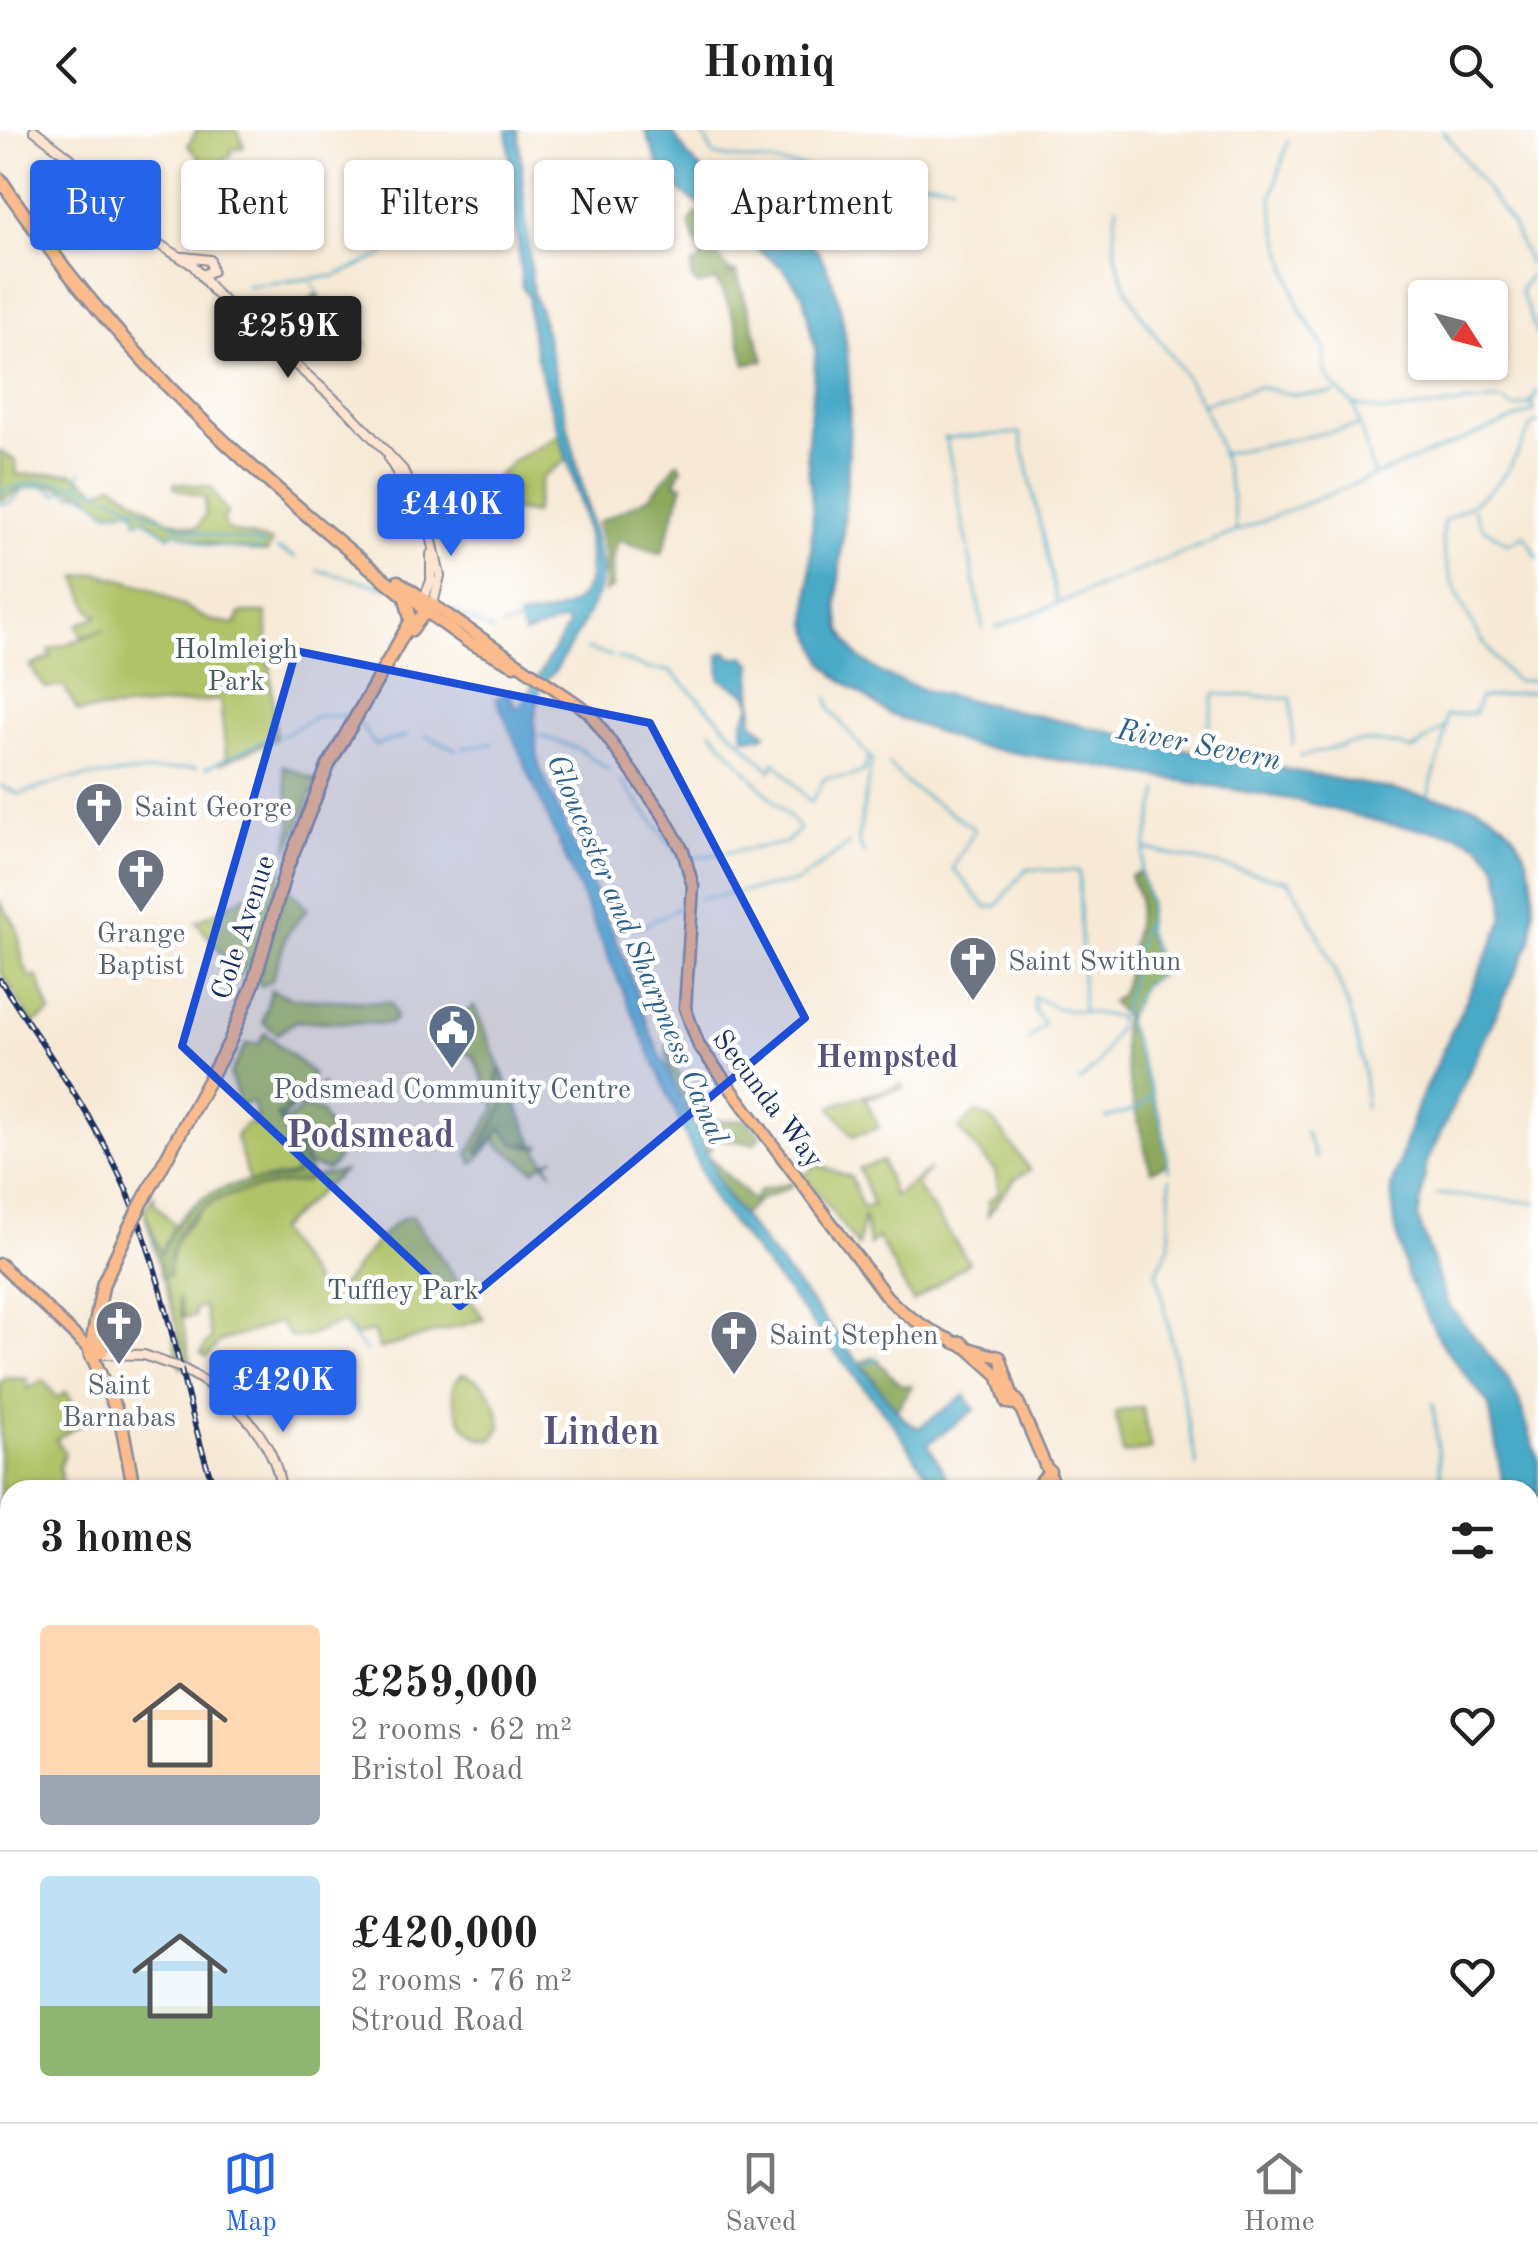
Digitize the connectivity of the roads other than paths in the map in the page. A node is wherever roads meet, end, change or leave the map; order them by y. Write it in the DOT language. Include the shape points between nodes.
graph roads {
  1 [pos="34,130"];
  2 [pos="0,168"];
  3 [pos="0,179"];
  4 [pos="92,299"];
  5 [pos="102,311"];
  6 [pos="378,443"];
  7 [pos="401,468"];
  8 [pos="416,504"];
  9 [pos="436,555"];
  10 [pos="398,581"];
  11 [pos="430,581"];
  12 [pos="405,596"];
  13 [pos="427,606"];
  14 [pos="411,625"];
  15 [pos="446,627"];
  16 [pos="496,651"];
  17 [pos="539,676"];
  18 [pos="0,1264"];
  19 [pos="97,1349"];
  20 [pos="1049,1473"];
  21 [pos="132,1480"];
  22 [pos="279,1480"];
  23 [pos="1044,1480"];
  24 [pos="1052,1480"];
  1 -- 6 [label="main road" via="132,224 201,269 219,296"];
  2 -- 4 [label="highway"];
  3 -- 4 [label="highway"];
  4 -- 5 [label="highway"];
  5 -- 10 [label="highway" via="221,435"];
  5 -- 12 [label="highway" via="215,438"];
  6 -- 7 [label="main road"];
  6 -- 8 [label="main road"];
  7 -- 8 [label="main road"];
  7 -- 9 [label="main road"];
  8 -- 11 [label="main road" via="428,533"];
  9 -- 13 [label="main road"];
  9 -- 13 [label="main road" via="440,576"];
  10 -- 11 [label="main road" via="420,589"];
  10 -- 13 [label="highway"];
  11 -- 13 [label="main road"];
  12 -- 13 [label="main road"];
  12 -- 14 [label="highway"];
  13 -- 14 [label="highway, Cole Avenue"];
  13 -- 15 [label="main road"];
  13 -- 16 [label="main road"];
  13 -- 16 [label="main road"];
  14 -- 15 [label="main road" via="428,620"];
  14 -- 19 [label="highway, Cole Avenue, bridge" via="346,730 304,822 229,1043 103,1284"];
  15 -- 16 [label="main road"];
  16 -- 17 [label="main road"];
  16 -- 17 [label="main road"];
  17 -- 20 [label="main road, Secunda Way" via="599,723 684,850 694,907 684,1008 699,1046 886,1296 914,1320 988,1360"];
  18 -- 19 [label="main road" via="73,1335"];
  19 -- 21 [label="highway"];
  19 -- 22 [label="main road, bridge" via="180,1368 228,1402 276,1459"];
  20 -- 23 [label="main road"];
  20 -- 24 [label="main road"];
}
